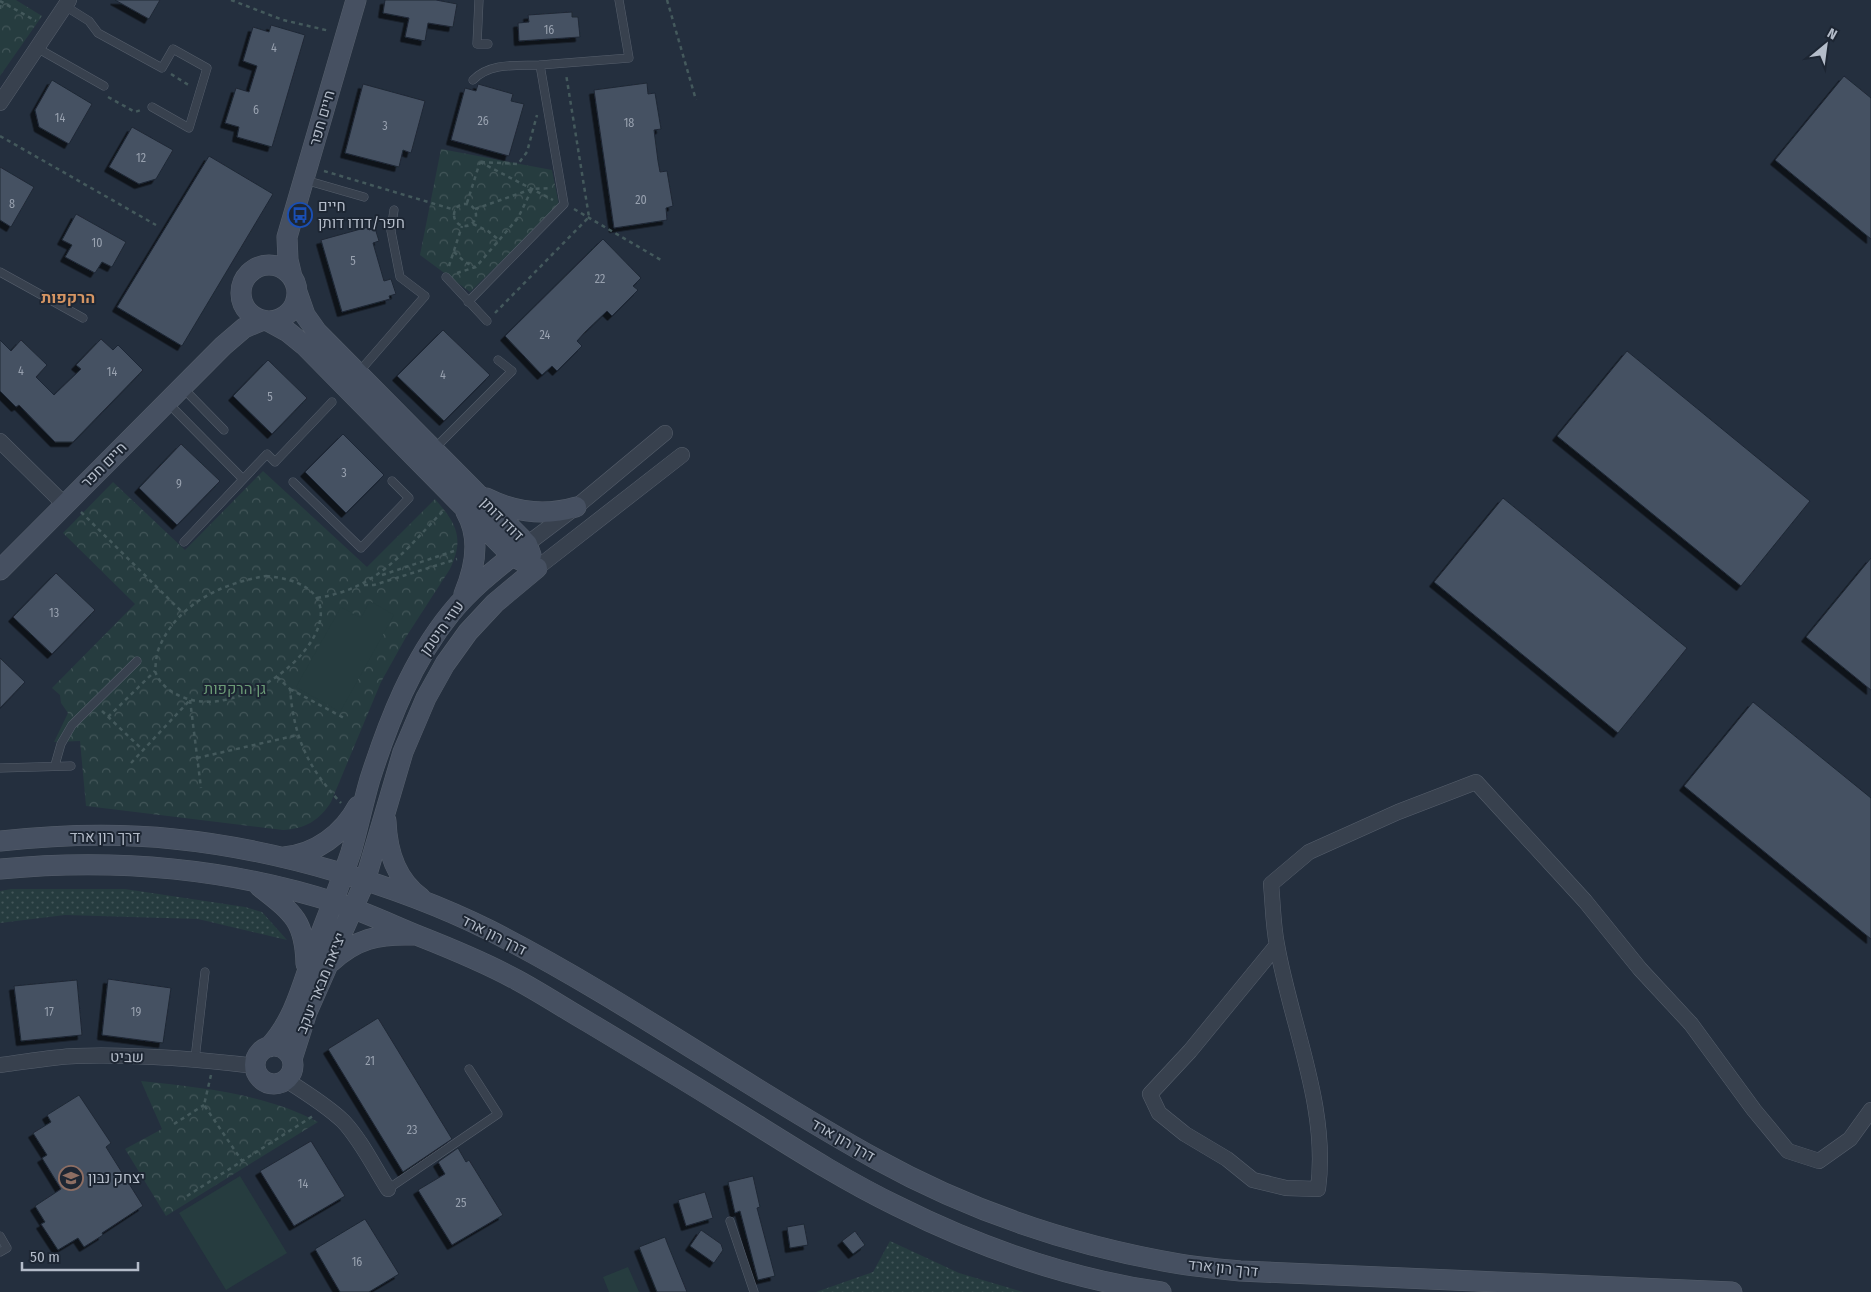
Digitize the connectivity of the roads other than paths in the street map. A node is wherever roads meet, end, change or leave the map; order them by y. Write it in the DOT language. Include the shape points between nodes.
graph roads {
  1 [pos="356,0"];
  2 [pos="479,0"];
  3 [pos="619,0"];
  4 [pos="67,3"];
  5 [pos="488,44"];
  6 [pos="37,48"];
  7 [pos="540,65"];
  8 [pos="473,80"];
  9 [pos="104,86"];
  10 [pos="0,103"];
  11 [pos="152,107"];
  12 [pos="307,173"];
  13 [pos="364,197"];
  14 [pos="394,210"];
  15 [pos="287,237"];
  16 [pos="0,265"];
  17 [pos="259,266"];
  18 [pos="0,271"];
  19 [pos="446,277"];
  20 [pos="294,285"];
  21 [pos="240,292"];
  22 [pos="468,302"];
  23 [pos="83,318"];
  24 [pos="266,321"];
  25 [pos="487,321"];
  26 [pos="209,360"];
  27 [pos="498,360"];
  28 [pos="358,373"];
  29 [pos="182,387"];
  30 [pos="167,402"];
  31 [pos="332,402"];
  32 [pos="224,430"];
  33 [pos="665,433"];
  34 [pos="0,441"];
  35 [pos="434,450"];
  36 [pos="682,454"];
  37 [pos="243,479"];
  38 [pos="392,481"];
  39 [pos="293,482"];
  40 [pos="464,498"];
  41 [pos="67,503"];
  42 [pos="576,507"];
  43 [pos="184,542"];
  44 [pos="520,550"];
  45 [pos="537,568"];
  46 [pos="0,570"];
  47 [pos="458,604"];
  48 [pos="137,660"];
  49 [pos="55,765"];
  50 [pos="71,766"];
  51 [pos="0,768"];
  52 [pos="370,780"];
  53 [pos="387,801"];
  54 [pos="0,841"];
  55 [pos="280,858"];
  56 [pos="0,869"];
  57 [pos="343,875"];
  58 [pos="252,880"];
  59 [pos="365,881"];
  60 [pos="333,902"];
  61 [pos="433,906"];
  62 [pos="354,908"];
  63 [pos="418,936"];
  64 [pos="1277,945"];
  65 [pos="326,967"];
  66 [pos="205,972"];
  67 [pos="306,972"];
  68 [pos="269,1047"];
  69 [pos="196,1059"];
  70 [pos="292,1060"];
  71 [pos="0,1065"];
  72 [pos="255,1066"];
  73 [pos="469,1069"];
  74 [pos="286,1080"];
  75 [pos="1871,1110"];
  76 [pos="388,1189"];
  77 [pos="730,1221"];
  78 [pos="0,1236"];
  79 [pos="0,1252"];
  80 [pos="754,1292"];
  81 [pos="1161,1292"];
  82 [pos="1732,1292"];
  1 -- 12 [label="street, חיים חפר"];
  2 -- 5 [label="lane" via="477,44"];
  3 -- 7 [label="lane" via="629,58"];
  4 -- 6 [label="street"];
  4 -- 11 [label="lane" via="90,20 98,32 162,68 173,49 207,68 189,128"];
  6 -- 9 [label="lane"];
  6 -- 10 [label="street"];
  7 -- 8 [label="lane" via="492,67"];
  7 -- 22 [label="lane" via="564,204"];
  12 -- 13 [label="lane"];
  12 -- 15 [label="street, חיים חפר"];
  14 -- 28 [label="lane" via="391,231 400,277 425,296"];
  15 -- 17 [label="street, חיים חפר"];
  15 -- 20 [label="street, חיים חפר"];
  16 -- 18 [label="lane"];
  17 -- 20 [label="street" via="278,266 286,271"];
  17 -- 21 [label="street" via="246,275"];
  18 -- 23 [label="lane"];
  19 -- 22 [label="lane"];
  20 -- 24 [label="street" via="295,302 288,314"];
  20 -- 28 [label="street, דודו דותן" via="313,327"];
  21 -- 24 [label="street" via="248,312"];
  21 -- 26 [label="street, חיים חפר" via="235,315"];
  22 -- 25 [label="lane"];
  24 -- 26 [label="street, חיים חפר" via="239,332"];
  24 -- 40 [label="street, דודו דותן" via="304,345"];
  26 -- 29 [label="street, חיים חפר"];
  27 -- 35 [label="lane" via="512,371"];
  28 -- 35 [label="street, דודו דותן"];
  29 -- 30 [label="street, חיים חפר"];
  29 -- 32 [label="lane"];
  30 -- 37 [label="lane"];
  30 -- 41 [label="street, חיים חפר"];
  31 -- 37 [label="lane" via="275,462 267,454"];
  33 -- 42 [label="street, עוזי חיטמן"];
  34 -- 41 [label="street"];
  35 -- 40 [label="street, דודו דותן"];
  36 -- 45 [label="street, עוזי חיטמן"];
  37 -- 43 [label="lane"];
  38 -- 39 [label="lane" via="409,498 361,548"];
  40 -- 42 [label="street" via="494,502 523,511"];
  40 -- 44 [label="street, דודו דותן"];
  40 -- 47 [label="street" via="475,549 470,579"];
  41 -- 46 [label="street, חיים חפר"];
  42 -- 44 [label="street, עוזי חיטמן"];
  44 -- 45 [label="street, דודו דותן"];
  44 -- 47 [label="street, עוזי חיטמן"];
  45 -- 53 [label="street, עוזי חיטמן" via="481,617 445,664 418,716"];
  47 -- 52 [label="street, עוזי חיטמן" via="439,628 409,678"];
  48 -- 49 [label="lane" via="72,725 61,744"];
  49 -- 50 [label="lane"];
  49 -- 51 [label="lane"];
  52 -- 55 [label="street" via="353,816 327,842 294,856"];
  52 -- 57 [label="street, עוזי חיטמן"];
  53 -- 59 [label="street, עוזי חיטמן"];
  53 -- 61 [label="street" via="386,833 393,862 407,886"];
  54 -- 55 [label="street, דרך רון ארד" via="102,836 174,839"];
  55 -- 57 [label="street, דרך רון ארד"];
  56 -- 58 [label="street, דרך רון ארד" via="126,864"];
  57 -- 59 [label="street, דרך רון ארד"];
  57 -- 60 [label="street, עוזי חיטמן"];
  58 -- 60 [label="street, דרך רון ארד"];
  58 -- 67 [label="street" via="297,921 305,942"];
  59 -- 61 [label="street, דרך רון ארד"];
  59 -- 62 [label="street, עוזי חיטמן"];
  60 -- 62 [label="street, דרך רון ארד"];
  60 -- 67 [label="street, עוזי חיטמן"];
  61 -- 82 [label="street, דרך רון ארד" via="555,966 878,1160 986,1210 1110,1250 1240,1271"];
  62 -- 63 [label="street, דרך רון ארד"];
  62 -- 65 [label="street, יציאה מבאר יעקב"];
  63 -- 65 [label="street" via="396,935 363,940 345,949"];
  63 -- 81 [label="street, דרך רון ארד" via="516,980 834,1172 897,1206 980,1244 1040,1264"];
  64 -- 64 [label="street" via="1190,1051 1150,1094 1159,1113 1178,1129 1227,1158 1253,1180 1286,1188 1318,1189 1321,1166 1312,1089"];
  64 -- 75 [label="street" via="1271,884 1309,852 1476,782 1691,1024 1788,1151 1820,1161 1850,1140"];
  65 -- 70 [label="street, יציאה מבאר יעקב"];
  66 -- 69 [label="lane"];
  67 -- 68 [label="street, עוזי חיטמן" via="281,1034"];
  68 -- 70 [label="street" via="281,1048"];
  68 -- 72 [label="street" via="258,1056"];
  69 -- 71 [label="street, שביט" via="74,1056"];
  69 -- 72 [label="street, שביט"];
  70 -- 74 [label="street" via="292,1070"];
  72 -- 74 [label="street" via="259,1077 269,1083"];
  73 -- 76 [label="lane" via="498,1114"];
  74 -- 76 [label="street" via="343,1121"];
  77 -- 80 [label="lane"];
  78 -- 79 [label="lane" via="7,1248"];
}
